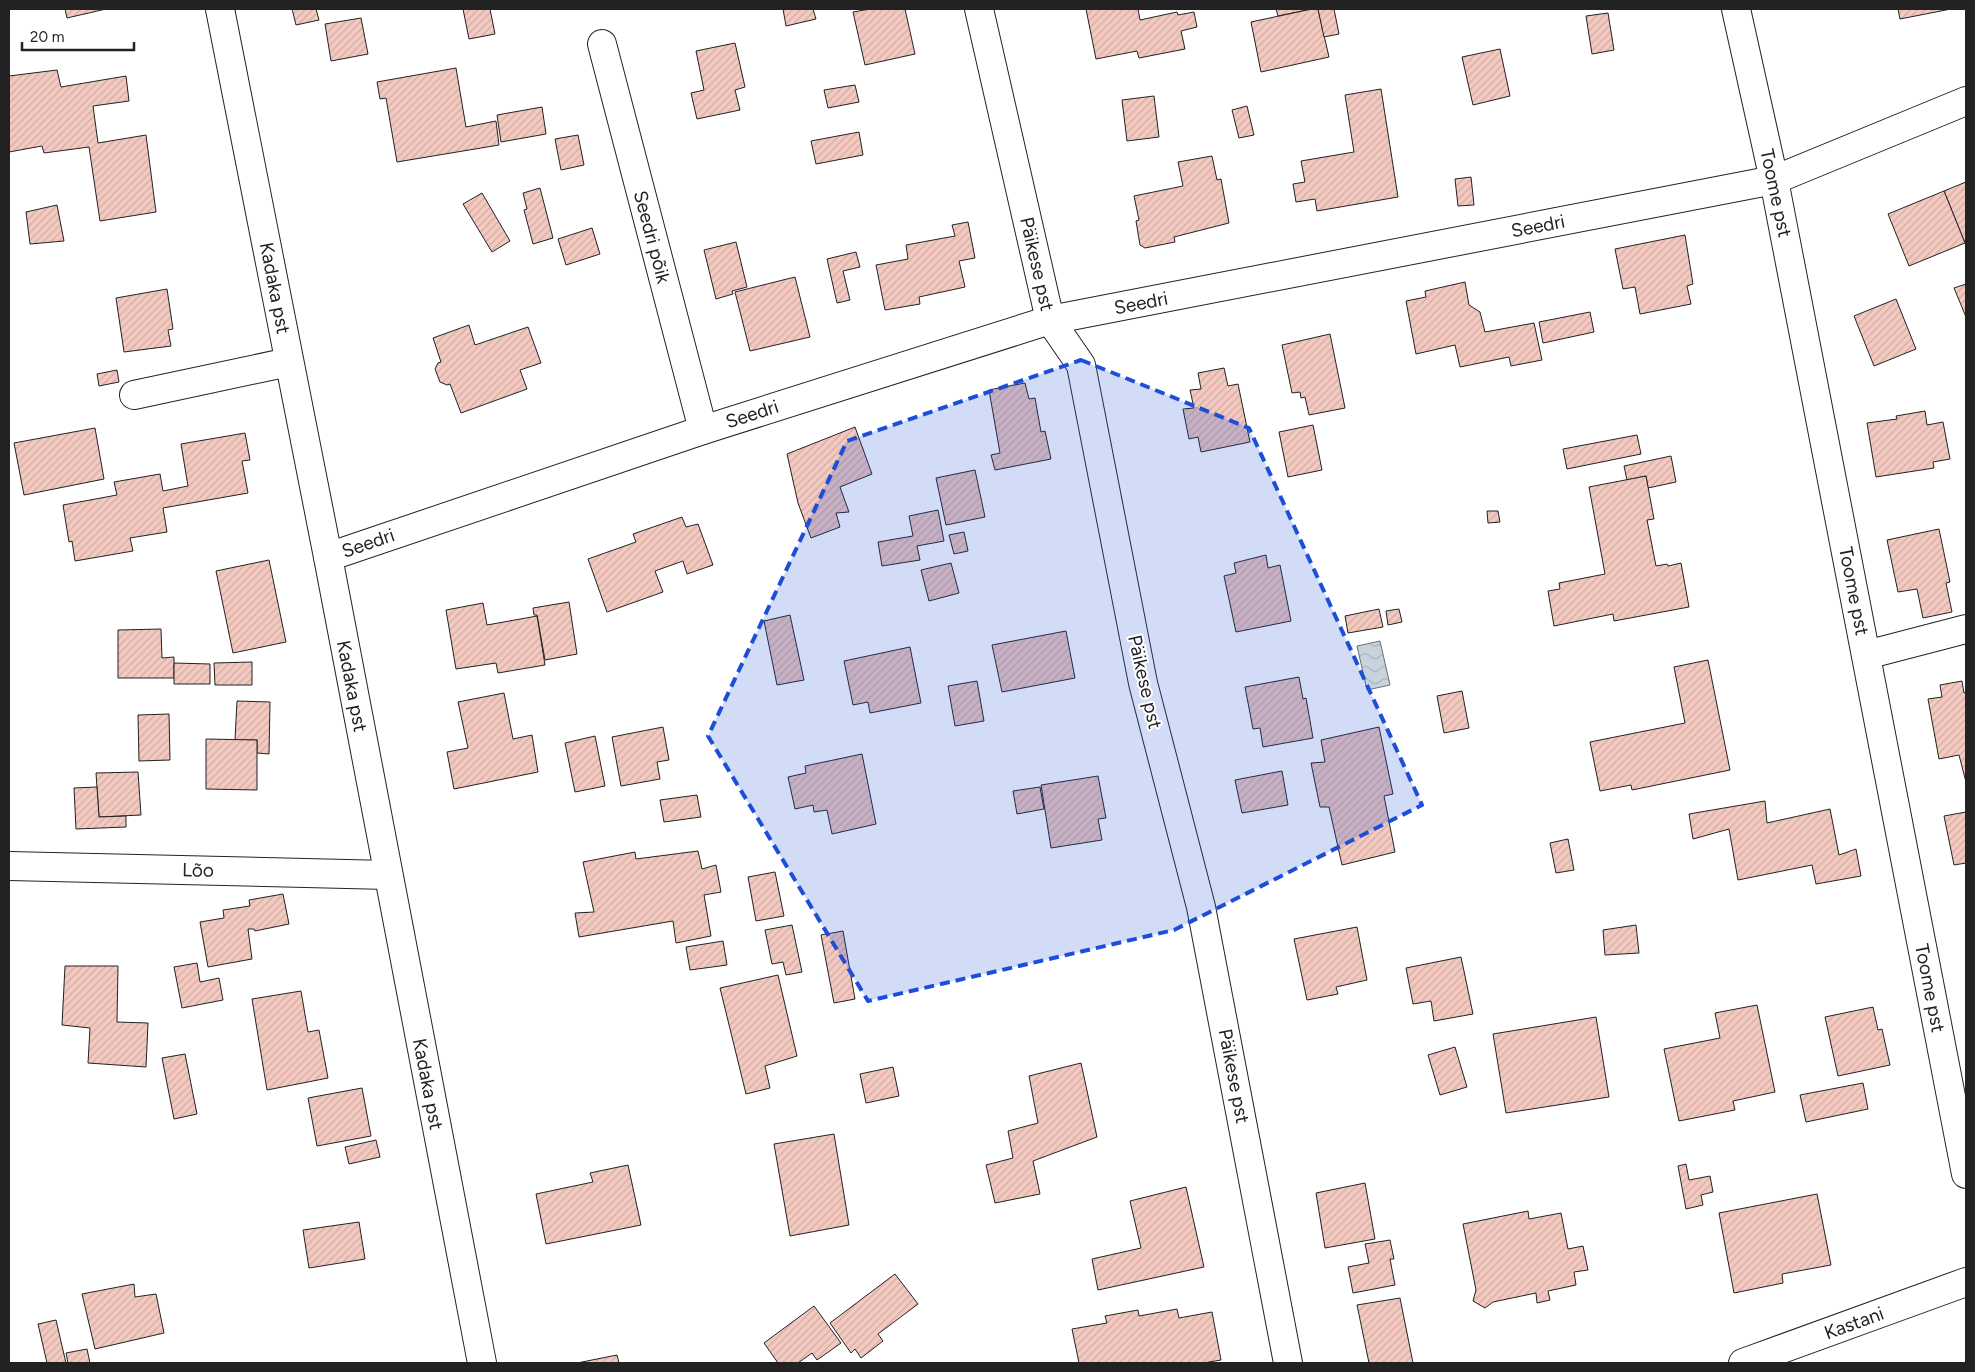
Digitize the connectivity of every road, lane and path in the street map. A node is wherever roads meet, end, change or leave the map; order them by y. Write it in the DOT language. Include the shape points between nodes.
graph roads {
  1 [pos="220,9"];
  2 [pos="979,9"];
  3 [pos="1736,9"];
  4 [pos="602,44"];
  5 [pos="1966,102"];
  6 [pos="1774,180"];
  7 [pos="1050,320"];
  8 [pos="289,362"];
  9 [pos="134,395"];
  10 [pos="703,430"];
  11 [pos="328,557"];
  12 [pos="1966,629"];
  13 [pos="1866,655"];
  14 [pos="9,866"];
  15 [pos="388,875"];
  16 [pos="1966,1174"];
  17 [pos="1966,1282"];
  18 [pos="482,1363"];
  19 [pos="1288,1363"];
  20 [pos="1743,1363"];
  1 -- 8 [label="street, Kadaka pst"];
  2 -- 7 [label="street, Päikese pst"];
  3 -- 6 [label="street, Toome pst"];
  4 -- 10 [label="street, Seedri põik"];
  5 -- 6 [label="street, Seedri"];
  6 -- 7 [label="street, Seedri"];
  6 -- 13 [label="street, Toome pst"];
  7 -- 10 [label="street, Seedri"];
  7 -- 19 [label="street, Päikese pst" via="1081,366 1143,683 1202,907"];
  8 -- 9 [label="street"];
  8 -- 11 [label="street, Kadaka pst"];
  10 -- 11 [label="street, Seedri"];
  11 -- 15 [label="street, Kadaka pst"];
  12 -- 13 [label="street"];
  13 -- 16 [label="street, Toome pst"];
  14 -- 15 [label="street, Lõo"];
  15 -- 18 [label="street, Kadaka pst"];
  17 -- 20 [label="street, Kastani"];
}
